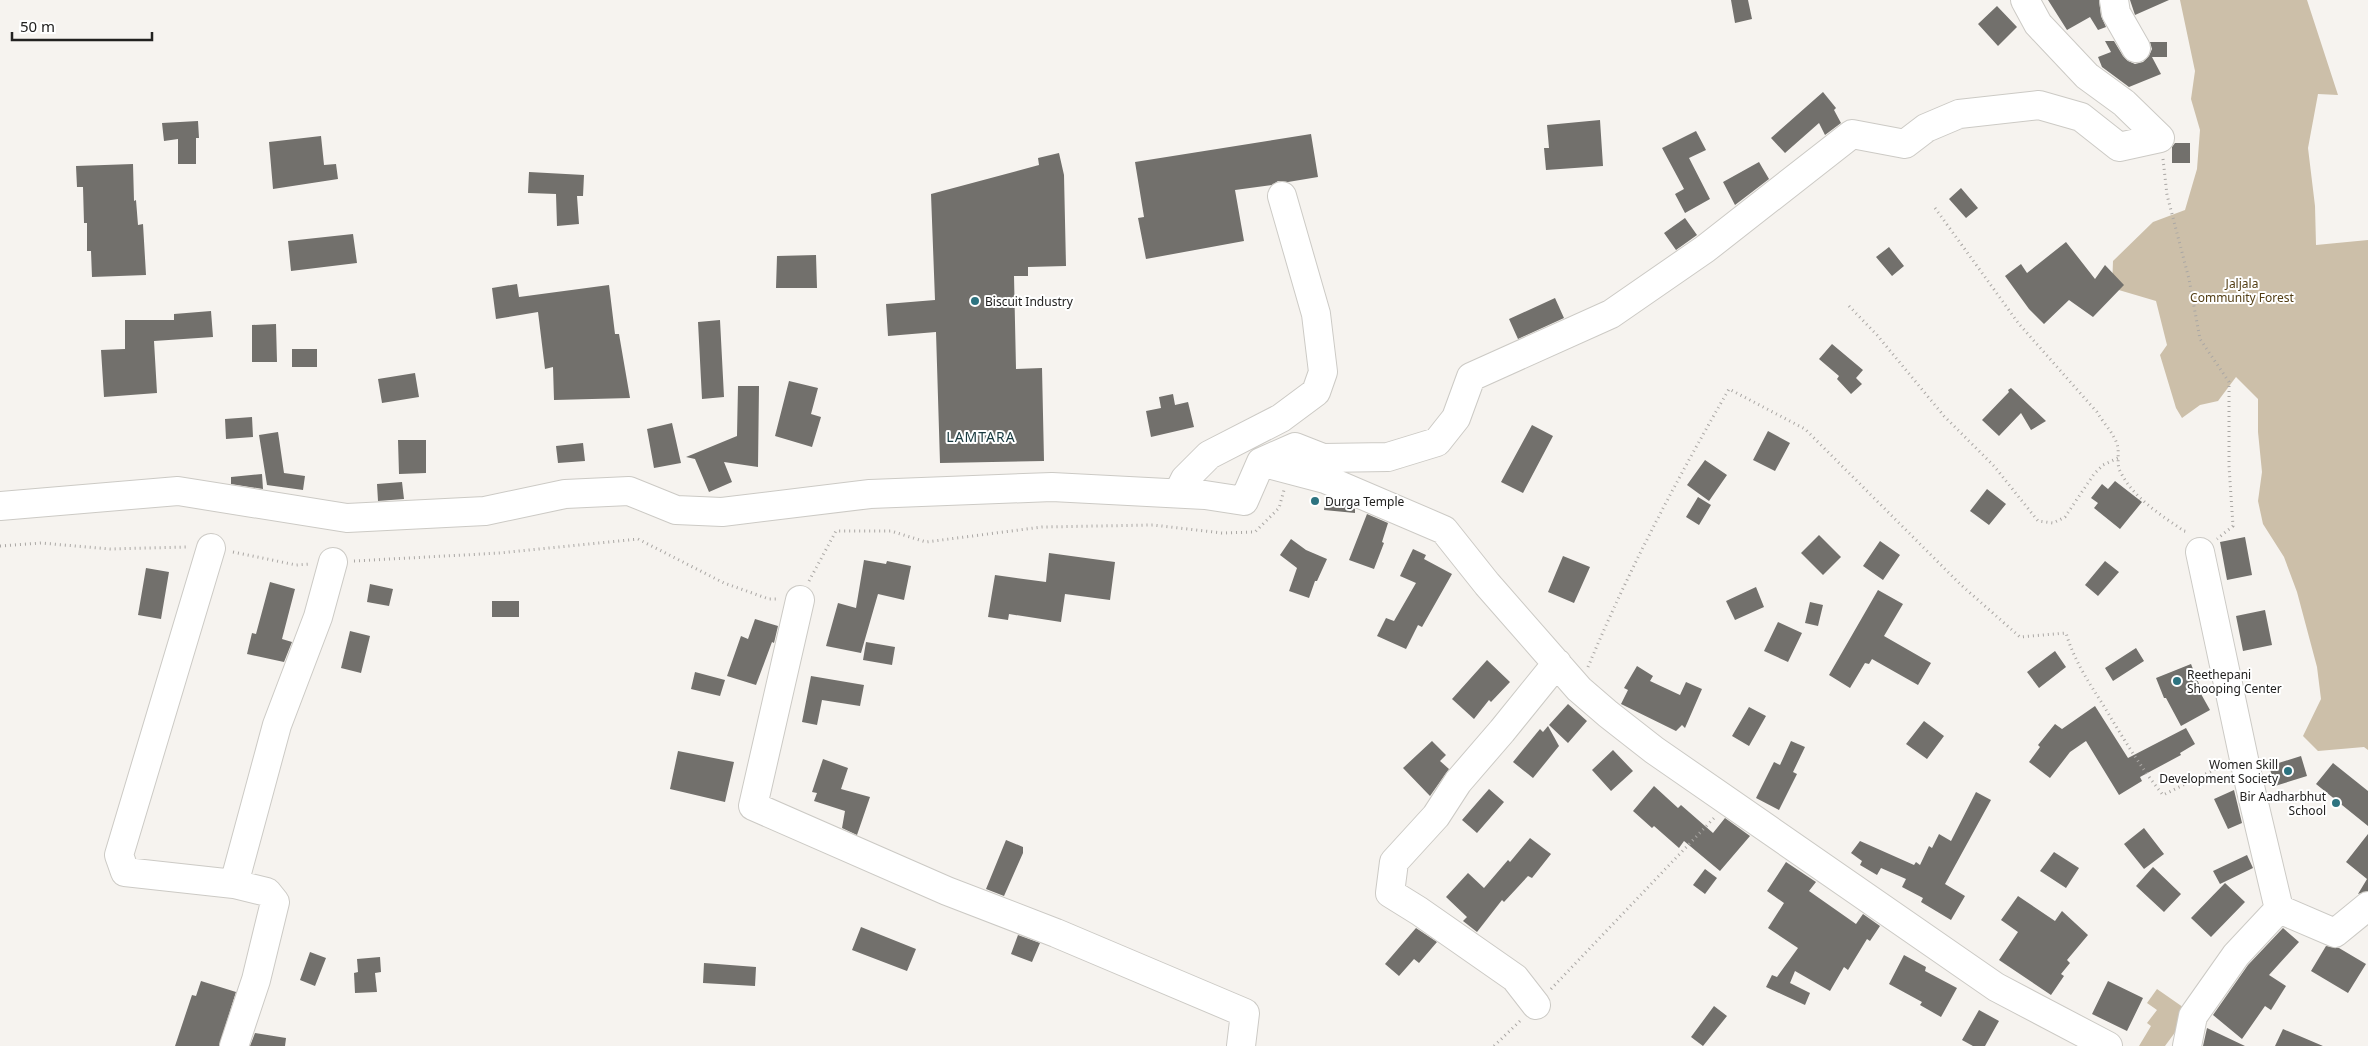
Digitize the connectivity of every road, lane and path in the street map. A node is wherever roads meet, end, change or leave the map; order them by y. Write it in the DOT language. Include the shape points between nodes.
graph roads {
  1 [pos="2025,0"];
  2 [pos="2114,0"];
  3 [pos="2136,48"];
  4 [pos="2160,138"];
  5 [pos="1282,196"];
  6 [pos="1935,208"];
  7 [pos="1849,306"];
  8 [pos="2119,458"];
  9 [pos="1261,462"];
  10 [pos="1289,470"];
  11 [pos="1178,493"];
  12 [pos="0,506"];
  13 [pos="2201,540"];
  14 [pos="0,546"];
  15 [pos="210,548"];
  16 [pos="333,562"];
  17 [pos="800,600"];
  18 [pos="1557,663"];
  19 [pos="1580,689"];
  20 [pos="2243,756"];
  21 [pos="1729,802"];
  22 [pos="234,884"];
  23 [pos="2368,906"];
  24 [pos="2279,909"];
  25 [pos="1536,1005"];
  26 [pos="234,1046"];
  27 [pos="1240,1046"];
  28 [pos="1494,1046"];
  29 [pos="2108,1046"];
  30 [pos="2187,1046"];
  1 -- 4 [label="street" via="2038,24 2087,76 2124,103"];
  2 -- 3 [label="street" via="2116,13"];
  4 -- 9 [label="street" via="2119,147 2081,117 2039,105 1959,114 1926,128 1905,144 1852,134 1705,249 1611,314 1471,377 1456,418 1437,442 1388,457 1323,458 1296,447"];
  4 -- 13 [label="path" via="2167,195 2200,339 2229,382 2233,526 2216,540"];
  5 -- 11 [label="street" via="1316,314 1323,372 1316,392 1281,418 1209,455 1185,478"];
  6 -- 8 [label="path" via="2019,324 2097,412 2114,437"];
  7 -- 8 [label="path" via="1944,416 1994,466 2038,521 2053,523 2065,517 2094,474 2103,465"];
  8 -- 13 [label="path" via="2119,468 2141,498"];
  9 -- 10 [label="street"];
  9 -- 11 [label="street" via="1244,501"];
  10 -- 17 [label="path" via="1279,508 1255,532 1222,533 1153,525 1042,527 926,542 890,530 836,532"];
  10 -- 18 [label="street" via="1325,479 1444,530"];
  11 -- 12 [label="street" via="1052,487 870,494 722,512 676,510 629,491 565,494 485,511 347,518 178,491"];
  13 -- 20 [label="street"];
  14 -- 15 [label="path" via="41,543 110,548"];
  15 -- 16 [label="path" via="296,564"];
  15 -- 22 [label="street" via="119,855 124,872"];
  16 -- 17 [label="path" via="500,553 638,540 724,582 769,599"];
  16 -- 22 [label="street" via="318,617 276,725"];
  17 -- 27 [label="street" via="753,806 947,891 1245,1013"];
  18 -- 19 [label="street"];
  18 -- 25 [label="street" via="1458,782 1436,816 1394,862 1390,893 1515,978"];
  19 -- 20 [label="path" via="1641,550 1729,389 1805,429 1960,584 2020,637 2066,633 2072,654 2142,770 2163,795"];
  19 -- 21 [label="street" via="1646,744"];
  20 -- 24 [label="street"];
  21 -- 25 [label="path"];
  21 -- 29 [label="street" via="1996,987"];
  22 -- 26 [label="street" via="267,892 275,902 256,980"];
  23 -- 24 [label="street" via="2335,933"];
  24 -- 30 [label="street" via="2236,955 2193,1016"];
  25 -- 28 [label="path"];
}
